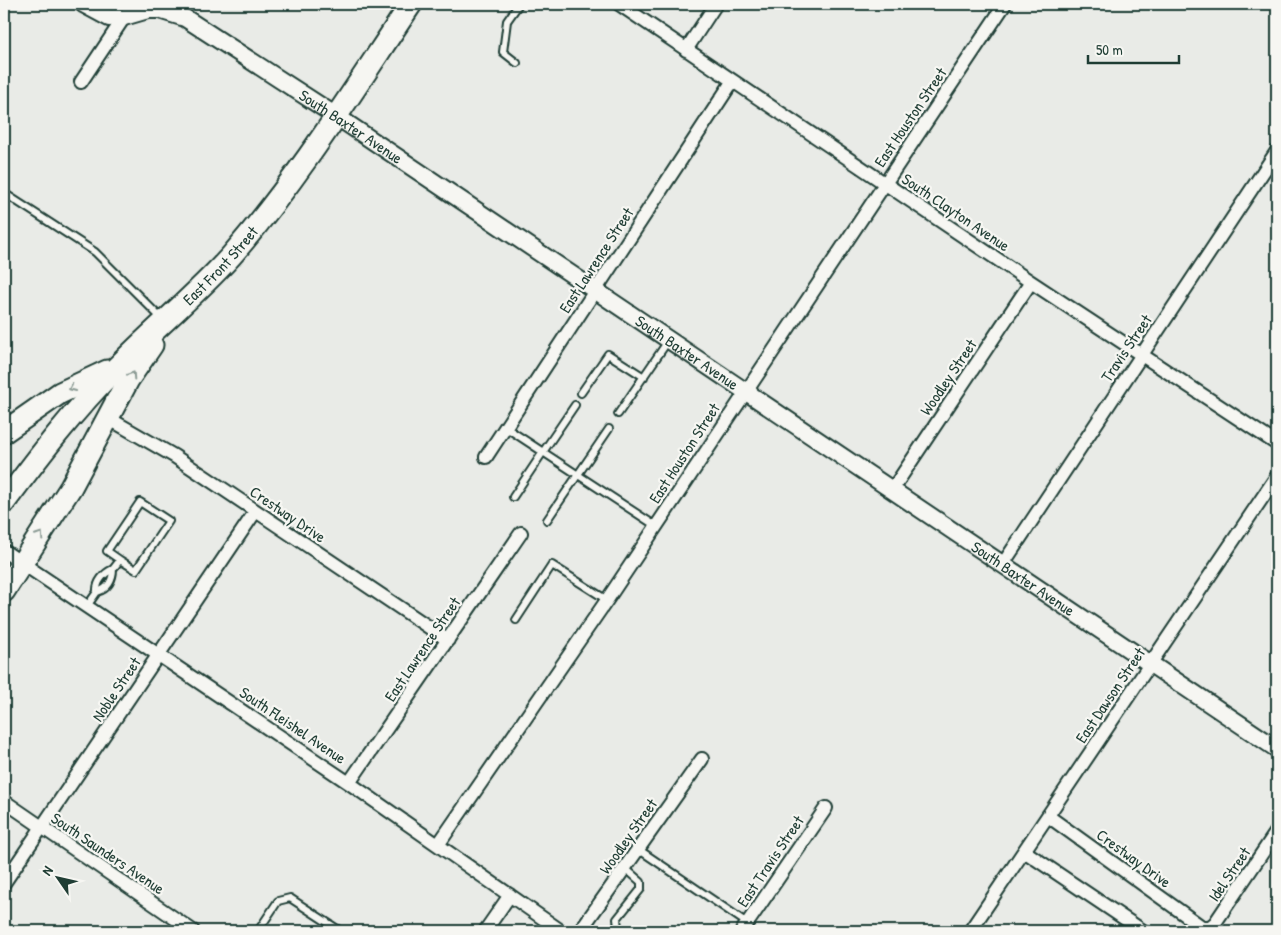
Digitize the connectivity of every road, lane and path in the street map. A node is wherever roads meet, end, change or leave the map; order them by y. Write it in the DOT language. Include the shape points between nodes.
graph roads {
  1 [pos="83,4"];
  2 [pos="133,4"];
  3 [pos="411,4"];
  4 [pos="518,4"];
  5 [pos="619,4"];
  6 [pos="716,4"];
  7 [pos="1005,4"];
  8 [pos="124,18"];
  9 [pos="686,50"];
  10 [pos="517,63"];
  11 [pos="81,82"];
  12 [pos="732,82"];
  13 [pos="336,116"];
  14 [pos="1277,151"];
  15 [pos="885,184"];
  16 [pos="4,193"];
  17 [pos="1032,282"];
  18 [pos="594,292"];
  19 [pos="184,302"];
  20 [pos="164,321"];
  21 [pos="668,341"];
  22 [pos="1142,355"];
  23 [pos="116,367"];
  24 [pos="644,377"];
  25 [pos="744,392"];
  26 [pos="581,393"];
  27 [pos="575,405"];
  28 [pos="618,414"];
  29 [pos="108,418"];
  30 [pos="506,427"];
  31 [pos="609,428"];
  32 [pos="4,432"];
  33 [pos="1277,444"];
  34 [pos="543,452"];
  35 [pos="486,456"];
  36 [pos="578,475"];
  37 [pos="1277,476"];
  38 [pos="892,490"];
  39 [pos="513,498"];
  40 [pos="4,504"];
  41 [pos="254,512"];
  42 [pos="547,520"];
  43 [pos="656,526"];
  44 [pos="521,533"];
  45 [pos="11,556"];
  46 [pos="120,560"];
  47 [pos="1003,564"];
  48 [pos="4,591"];
  49 [pos="607,600"];
  50 [pos="87,606"];
  51 [pos="516,620"];
  52 [pos="448,640"];
  53 [pos="158,654"];
  54 [pos="1151,663"];
  55 [pos="1277,749"];
  56 [pos="702,759"];
  57 [pos="349,783"];
  58 [pos="6,808"];
  59 [pos="826,808"];
  60 [pos="1048,816"];
  61 [pos="42,828"];
  62 [pos="1277,831"];
  63 [pos="438,845"];
  64 [pos="638,849"];
  65 [pos="1024,851"];
  66 [pos="625,868"];
  67 [pos="4,883"];
  68 [pos="510,895"];
  69 [pos="744,927"];
  70 [pos="1202,927"];
  71 [pos="339,930"];
  72 [pos="193,931"];
  73 [pos="258,931"];
  74 [pos="485,931"];
  75 [pos="561,931"];
  76 [pos="580,931"];
  77 [pos="623,931"];
  78 [pos="970,931"];
  79 [pos="1143,931"];
  1 -- 8 [label="street, South Baxter Avenue" via="109,18"];
  2 -- 8 [label="street"];
  3 -- 13 [label="main road, East Front Street"];
  4 -- 10 [label="lane" via="507,21 502,52"];
  5 -- 9 [label="street, South Clayton Avenue"];
  6 -- 9 [label="street"];
  7 -- 15 [label="street, East Houston Street"];
  8 -- 11 [label="street"];
  8 -- 13 [label="street, South Baxter Avenue" via="148,10 178,15"];
  9 -- 12 [label="street, South Clayton Avenue"];
  12 -- 15 [label="street, South Clayton Avenue"];
  12 -- 18 [label="street, East Lawrence Street"];
  13 -- 18 [label="street, South Baxter Avenue"];
  13 -- 19 [label="main road, East Front Street" via="266,213 229,257"];
  14 -- 22 [label="street, Travis Street"];
  15 -- 17 [label="street, South Clayton Avenue"];
  15 -- 25 [label="street, East Houston Street"];
  16 -- 20 [label="lane" via="95,252"];
  17 -- 22 [label="street, South Clayton Avenue"];
  17 -- 38 [label="street, Woodley Street"];
  18 -- 21 [label="street, South Baxter Avenue"];
  18 -- 30 [label="street, East Lawrence Street"];
  19 -- 20 [label="main road, East Front Street"];
  29 -- 19 [label="main road, one-way" via="136,368"];
  20 -- 23 [label="main road, East Front Street"];
  21 -- 24 [label="lane"];
  21 -- 25 [label="street, South Baxter Avenue"];
  22 -- 33 [label="street, South Clayton Avenue"];
  22 -- 47 [label="street, Travis Street"];
  23 -- 32 [label="main road, one-way" via="60,393"];
  23 -- 40 [label="main road, East Front Street" via="47,446"];
  24 -- 26 [label="lane" via="608,354"];
  24 -- 28 [label="lane"];
  25 -- 38 [label="street, South Baxter Avenue"];
  25 -- 43 [label="street, East Houston Street"];
  27 -- 34 [label="lane"];
  29 -- 41 [label="street, Crestway Drive" via="174,456"];
  45 -- 29 [label="main road, one-way" via="71,487"];
  30 -- 34 [label="lane"];
  30 -- 35 [label="street, East Lawrence Street"];
  31 -- 36 [label="lane"];
  34 -- 36 [label="lane"];
  34 -- 39 [label="lane"];
  36 -- 42 [label="lane"];
  36 -- 43 [label="lane"];
  37 -- 54 [label="street, East Dawson Street"];
  38 -- 47 [label="street, South Baxter Avenue"];
  41 -- 52 [label="street, Crestway Drive"];
  41 -- 53 [label="street, Noble Street"];
  43 -- 49 [label="street, East Houston Street"];
  44 -- 52 [label="street, East Lawrence Street"];
  45 -- 48 [label="main road"];
  45 -- 50 [label="street, South Fleishel Avenue"];
  46 -- 46 [label="lane" via="107,551 140,502 169,521 136,570"];
  46 -- 50 [label="lane" via="113,568 109,584 97,592"];
  47 -- 54 [label="street, South Baxter Avenue"];
  49 -- 51 [label="lane" via="552,565"];
  49 -- 63 [label="street, East Houston Street"];
  50 -- 53 [label="street, South Fleishel Avenue"];
  52 -- 57 [label="street, East Lawrence Street"];
  53 -- 57 [label="street, South Fleishel Avenue"];
  53 -- 61 [label="street, Noble Street"];
  54 -- 55 [label="street, South Baxter Avenue"];
  54 -- 60 [label="street, East Dawson Street"];
  56 -- 64 [label="street, Woodley Street"];
  57 -- 63 [label="street, South Fleishel Avenue"];
  58 -- 61 [label="street, South Saunders Avenue"];
  59 -- 69 [label="street, East Travis Street"];
  60 -- 65 [label="street, East Dawson Street"];
  60 -- 70 [label="street, Crestway Drive"];
  61 -- 67 [label="street, Noble Street"];
  61 -- 72 [label="street, South Saunders Avenue"];
  62 -- 70 [label="street, Idel Street" via="1215,923"];
  63 -- 68 [label="street, South Fleishel Avenue"];
  64 -- 66 [label="street, Woodley Street"];
  64 -- 69 [label="lane"];
  65 -- 78 [label="street, East Dawson Street"];
  65 -- 79 [label="street"];
  66 -- 76 [label="street, Woodley Street"];
  66 -- 77 [label="lane" via="641,882 641,889 617,919 618,927"];
  68 -- 74 [label="street"];
  68 -- 75 [label="street, South Fleishel Avenue"];
  71 -- 73 [label="lane" via="290,898 278,901"];
}
